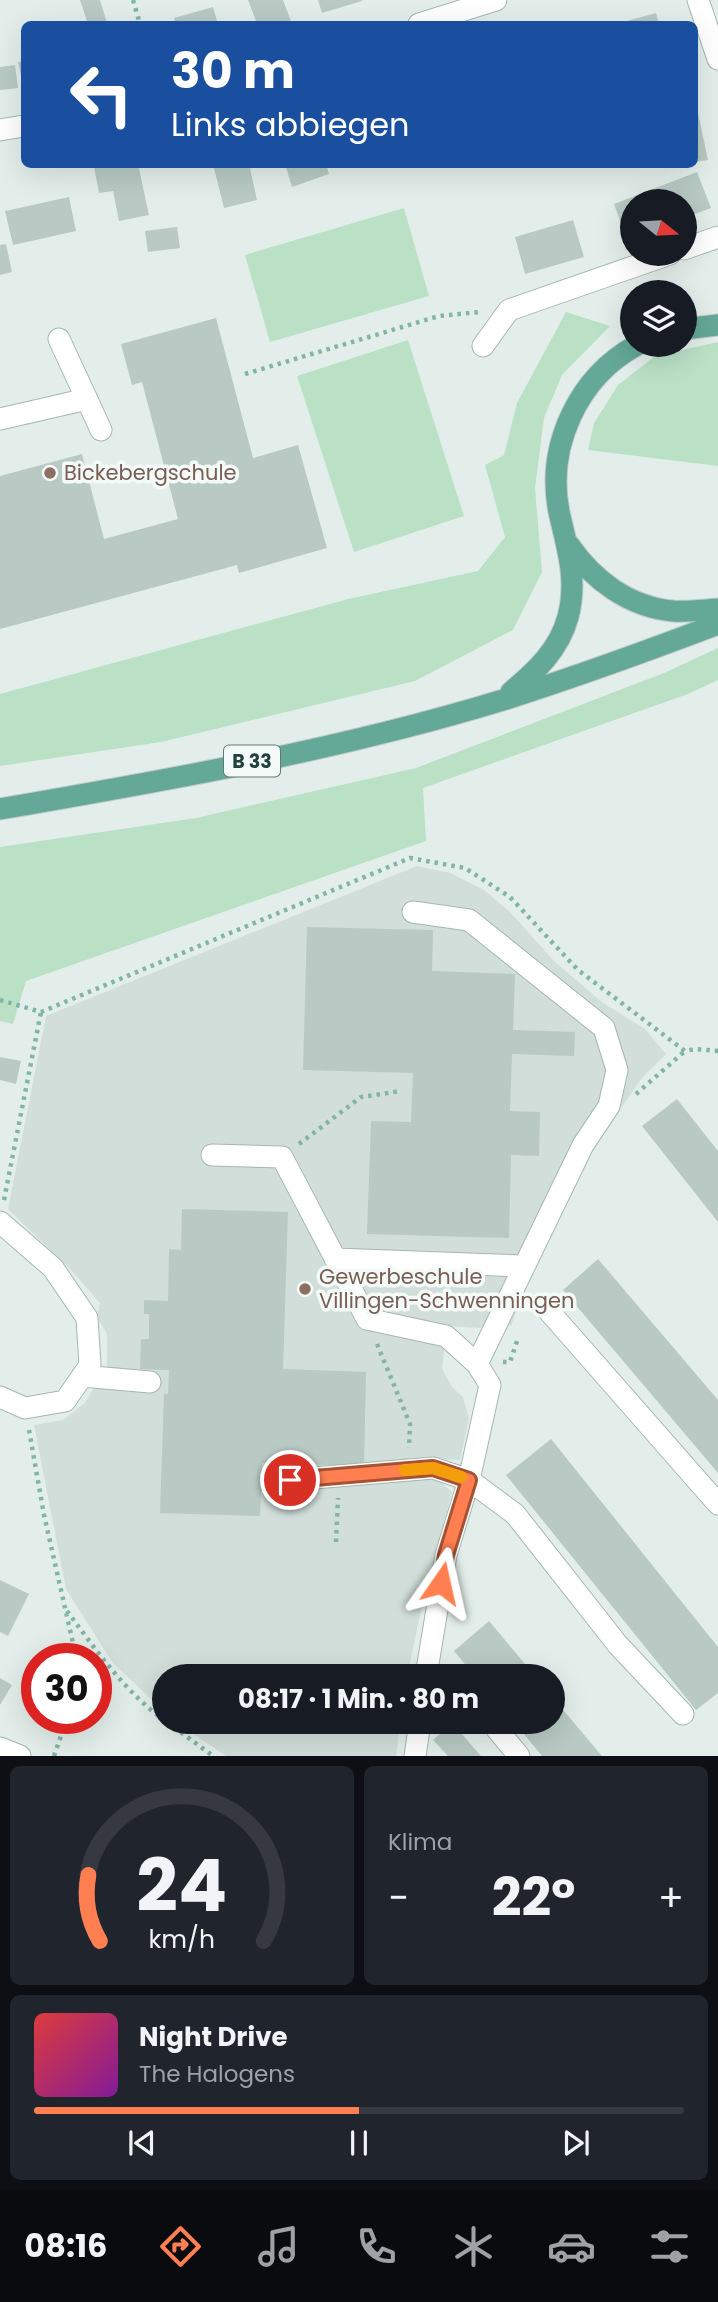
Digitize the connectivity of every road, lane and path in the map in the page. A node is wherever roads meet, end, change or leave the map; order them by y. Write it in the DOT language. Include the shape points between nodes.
graph roads {
  1 [pos="132,0"];
  2 [pos="496,0"];
  3 [pos="698,0"];
  4 [pos="139,21"];
  5 [pos="429,21"];
  6 [pos="718,59"];
  7 [pos="21,126"];
  8 [pos="0,130"];
  9 [pos="718,237"];
  10 [pos="697,244"];
  11 [pos="636,266"];
  12 [pos="509,310"];
  13 [pos="718,325"];
  14 [pos="697,327"];
  15 [pos="59,339"];
  16 [pos="482,346"];
  17 [pos="620,356"];
  18 [pos="245,374"];
  19 [pos="87,399"];
  20 [pos="0,419"];
  21 [pos="101,430"];
  22 [pos="567,542"];
  23 [pos="718,609"];
  24 [pos="718,624"];
  25 [pos="502,700"];
  26 [pos="0,809"];
  27 [pos="414,912"];
  28 [pos="0,1000"];
  29 [pos="41,1013"];
  30 [pos="718,1051"];
  31 [pos="401,1091"];
  32 [pos="212,1155"];
  33 [pos="282,1157"];
  34 [pos="1,1213"];
  35 [pos="335,1259"];
  36 [pos="524,1266"];
  37 [pos="547,1309"];
  38 [pos="367,1320"];
  39 [pos="477,1364"];
  40 [pos="82,1376"];
  41 [pos="150,1382"];
  42 [pos="0,1397"];
  43 [pos="25,1408"];
  44 [pos="410,1424"];
  45 [pos="338,1476"];
  46 [pos="290,1480"];
  47 [pos="469,1480"];
  48 [pos="718,1504"];
  49 [pos="336,1542"];
  50 [pos="65,1608"];
  51 [pos="73,1643"];
  52 [pos="432,1664"];
  53 [pos="152,1711"];
  54 [pos="684,1714"];
  55 [pos="62,1734"];
  56 [pos="183,1734"];
  57 [pos="418,1734"];
  58 [pos="501,1734"];
  59 [pos="416,1755"];
  60 [pos="54,1756"];
  61 [pos="213,1756"];
  62 [pos="519,1756"];
  1 -- 4 [label="path"];
  2 -- 5 [label="street"];
  3 -- 6 [label="street"];
  7 -- 8 [label="street"];
  9 -- 10 [label="street"];
  11 -- 12 [label="street"];
  12 -- 16 [label="street"];
  12 -- 18 [label="path" via="439,316"];
  13 -- 14 [label="main road"];
  15 -- 19 [label="street"];
  17 -- 22 [label="main road" via="586,388 566,426 556,490"];
  19 -- 20 [label="street"];
  19 -- 21 [label="street"];
  22 -- 23 [label="main road" via="596,578 634,601 674,611"];
  22 -- 25 [label="main road" via="572,598 560,638 536,671"];
  24 -- 25 [label="main road, B 33"];
  25 -- 26 [label="main road, B 33" via="247,763"];
  27 -- 36 [label="street" via="469,920 604,1028 617,1070 609,1106 583,1144"];
  28 -- 29 [label="path"];
  29 -- 30 [label="path" via="410,858 465,868 510,897 578,970 685,1051"];
  29 -- 34 [label="path"];
  31 -- 33 [label="path" via="360,1097"];
  32 -- 33 [label="street"];
  33 -- 35 [label="street"];
  34 -- 40 [label="street" via="53,1268 87,1318 90,1365"];
  35 -- 36 [label="street"];
  35 -- 38 [label="street"];
  36 -- 39 [label="street"];
  37 -- 48 [label="street"];
  38 -- 39 [label="street" via="446,1336"];
  38 -- 44 [label="path"];
  39 -- 47 [label="street" via="490,1385"];
  40 -- 41 [label="street"];
  40 -- 43 [label="street" via="65,1401"];
  42 -- 43 [label="street"];
  43 -- 50 [label="path"];
  45 -- 46 [label="street"];
  45 -- 47 [label="street" via="433,1468"];
  45 -- 49 [label="path"];
  47 -- 52 [label="street" via="446,1555"];
  47 -- 54 [label="street" via="515,1514 618,1646"];
  50 -- 51 [label="path"];
  50 -- 53 [label="path" via="95,1649"];
  55 -- 60 [label="path"];
  56 -- 61 [label="path"];
  57 -- 59 [label="street"];
  58 -- 62 [label="street"];
}
